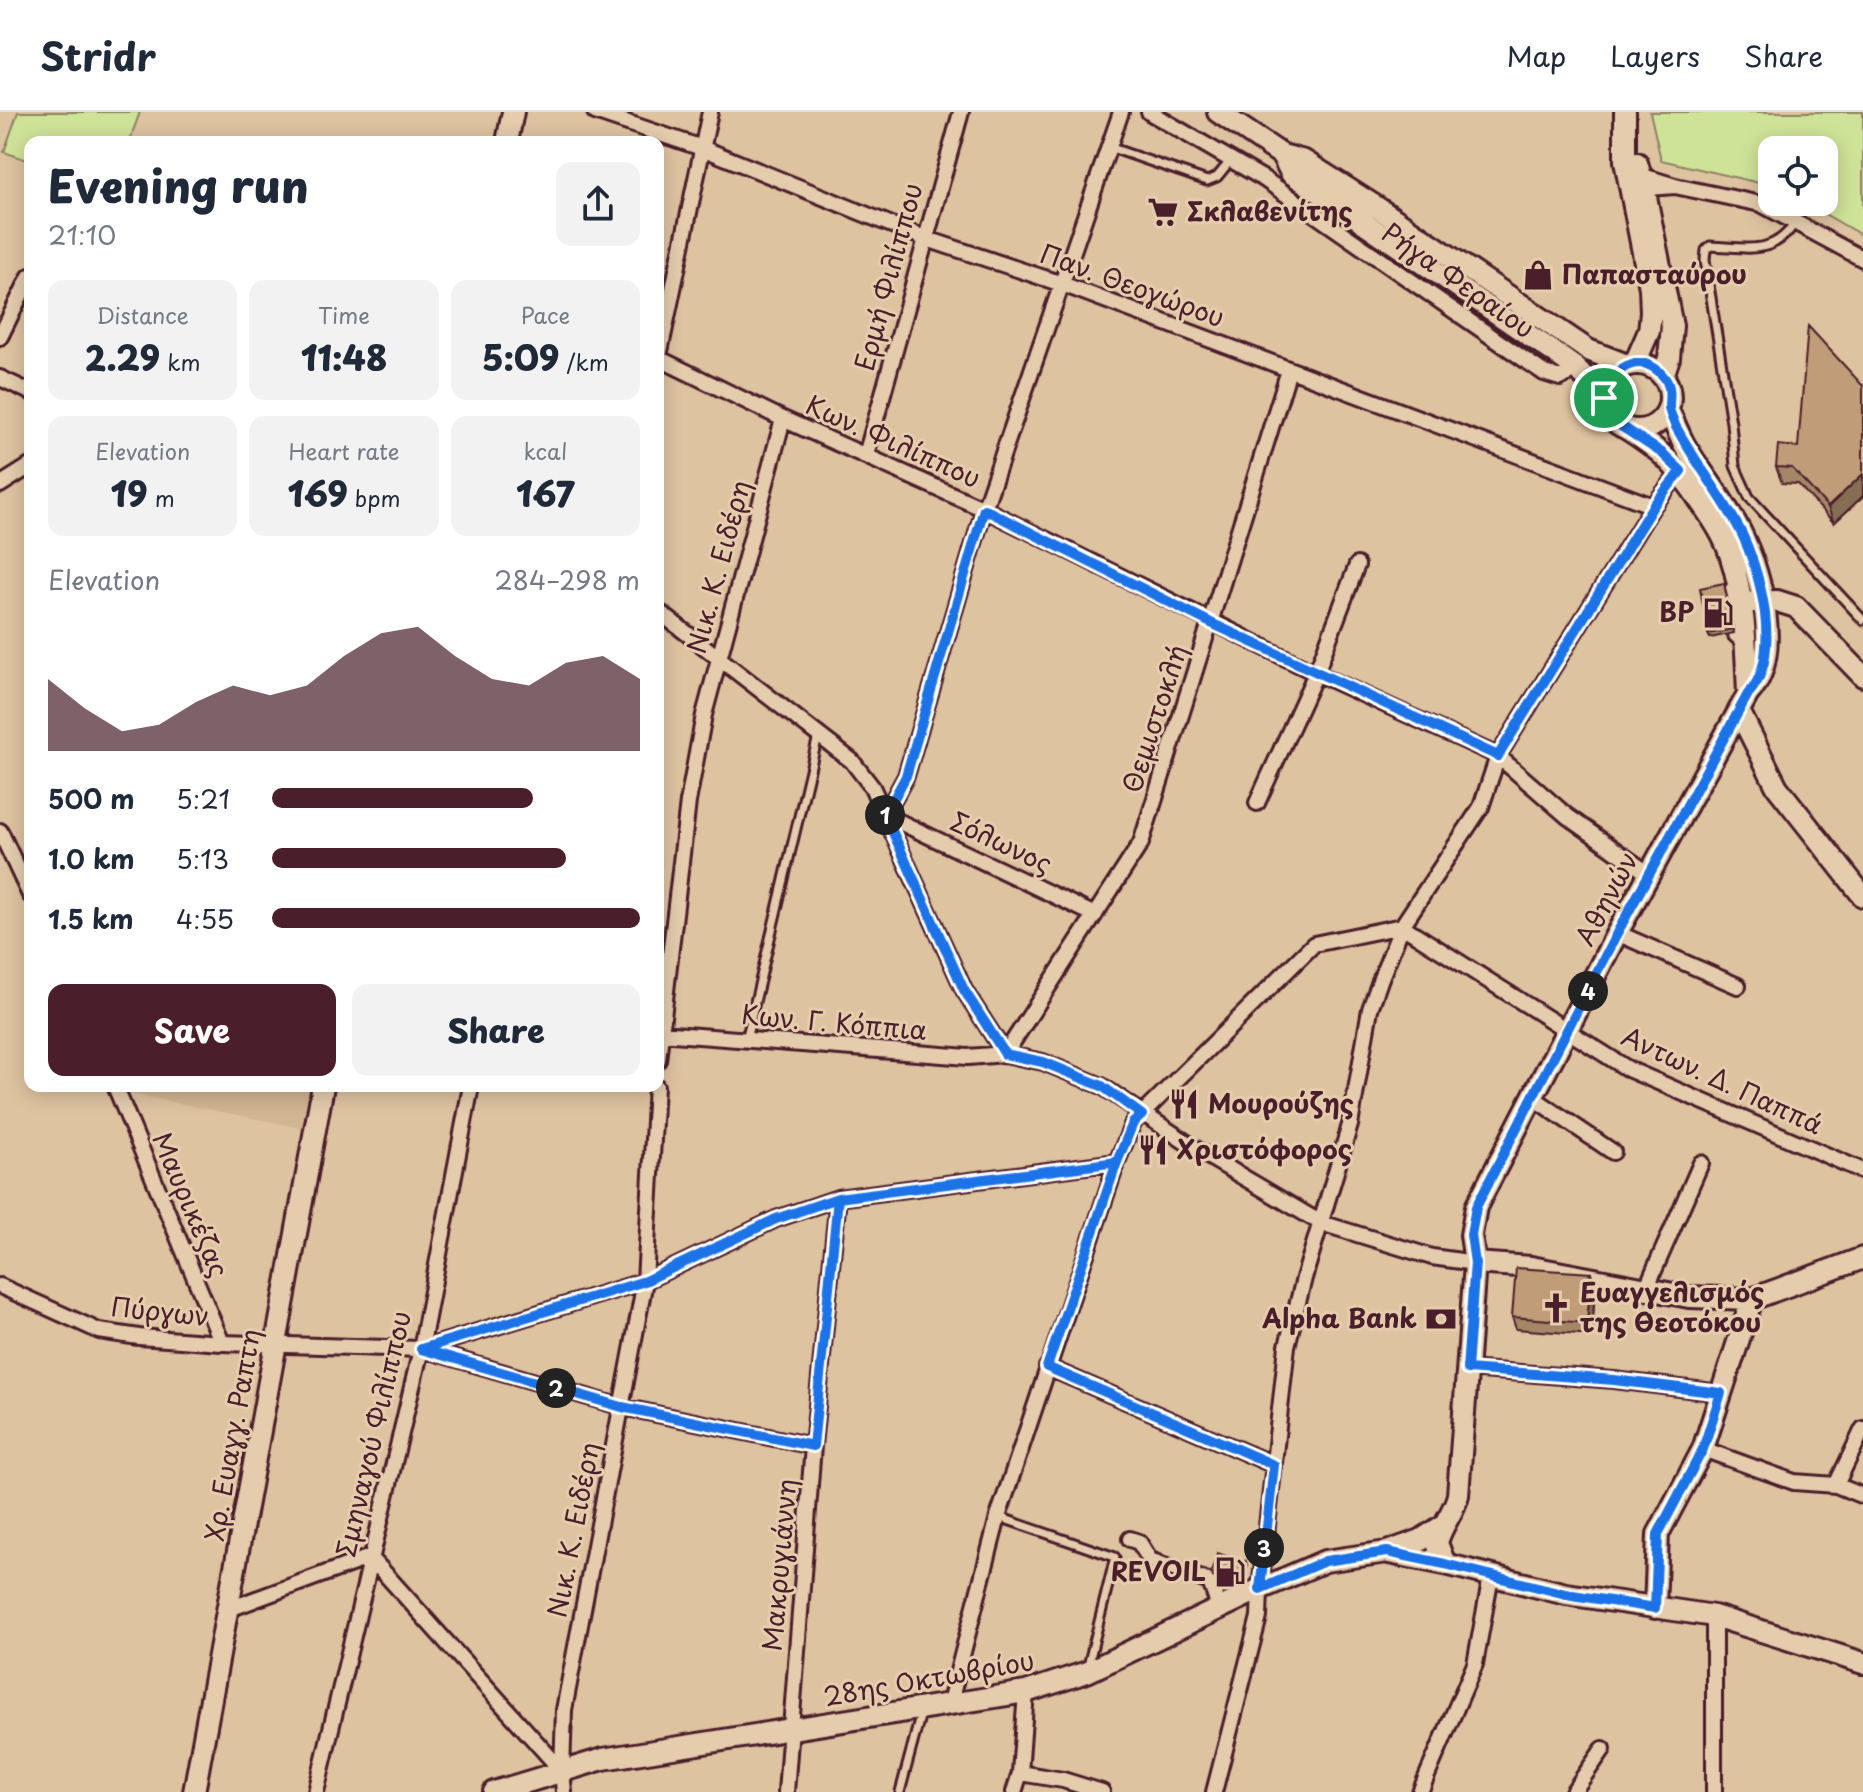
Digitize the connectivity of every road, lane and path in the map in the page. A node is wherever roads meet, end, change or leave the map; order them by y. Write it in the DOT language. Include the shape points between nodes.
graph roads {
  1 [pos="513,112"];
  2 [pos="595,112"];
  3 [pos="710,112"];
  4 [pos="961,112"];
  5 [pos="1121,112"];
  6 [pos="1149,112"];
  7 [pos="1218,112"];
  8 [pos="1626,120"];
  9 [pos="508,136"];
  10 [pos="1109,147"];
  11 [pos="702,148"];
  12 [pos="1282,155"];
  13 [pos="1231,160"];
  14 [pos="1264,179"];
  15 [pos="1636,183"];
  16 [pos="1795,223"];
  17 [pos="924,238"];
  18 [pos="1863,259"];
  19 [pos="1062,284"];
  20 [pos="24,288"];
  21 [pos="664,330"];
  22 [pos="0,337"];
  23 [pos="664,362"];
  24 [pos="1631,364"];
  25 [pos="1577,369"];
  26 [pos="1289,370"];
  27 [pos="1663,376"];
  28 [pos="0,378"];
  29 [pos="24,389"];
  30 [pos="1604,398"];
  31 [pos="1668,411"];
  32 [pos="783,419"];
  33 [pos="1627,429"];
  34 [pos="866,455"];
  35 [pos="24,470"];
  36 [pos="1681,471"];
  37 [pos="0,485"];
  38 [pos="1653,506"];
  39 [pos="984,509"];
  40 [pos="1357,565"];
  41 [pos="1737,578"];
  42 [pos="1763,601"];
  43 [pos="1741,603"];
  44 [pos="664,616"];
  45 [pos="1863,620"];
  46 [pos="1211,623"];
  47 [pos="1745,648"];
  48 [pos="719,660"];
  49 [pos="1859,664"];
  50 [pos="1316,673"];
  51 [pos="1743,703"];
  52 [pos="818,736"];
  53 [pos="1498,756"];
  54 [pos="1257,803"];
  55 [pos="885,815"];
  56 [pos="0,831"];
  57 [pos="1649,874"];
  58 [pos="24,882"];
  59 [pos="1863,896"];
  60 [pos="1095,915"];
  61 [pos="1402,926"];
  62 [pos="1617,933"];
  63 [pos="1738,986"];
  64 [pos="664,1002"];
  65 [pos="1568,1032"];
  66 [pos="746,1040"];
  67 [pos="664,1044"];
  68 [pos="1005,1054"];
  69 [pos="117,1092"];
  70 [pos="322,1092"];
  71 [pos="470,1092"];
  72 [pos="656,1092"];
  73 [pos="1532,1097"];
  74 [pos="1142,1115"];
  75 [pos="1613,1152"];
  76 [pos="1117,1162"];
  77 [pos="1701,1163"];
  78 [pos="1863,1171"];
  79 [pos="838,1198"];
  80 [pos="1321,1223"];
  81 [pos="1863,1258"];
  82 [pos="1475,1263"];
  83 [pos="645,1281"];
  84 [pos="0,1286"];
  85 [pos="1646,1289"];
  86 [pos="1752,1299"];
  87 [pos="276,1342"];
  88 [pos="222,1343"];
  89 [pos="421,1349"];
  90 [pos="1047,1367"];
  91 [pos="1467,1369"];
  92 [pos="1721,1393"];
  93 [pos="622,1407"];
  94 [pos="1863,1429"];
  95 [pos="813,1446"];
  96 [pos="1703,1449"];
  97 [pos="1274,1465"];
  98 [pos="1836,1485"];
  99 [pos="1863,1496"];
  100 [pos="998,1517"];
  101 [pos="1444,1525"];
  102 [pos="1130,1539"];
  103 [pos="1387,1552"];
  104 [pos="370,1557"];
  105 [pos="1445,1564"];
  106 [pos="1491,1576"];
  107 [pos="1260,1589"];
  108 [pos="1655,1608"];
  109 [pos="229,1609"];
  110 [pos="1220,1610"];
  111 [pos="1714,1616"];
  112 [pos="1863,1663"];
  113 [pos="1087,1672"];
  114 [pos="1026,1692"];
  115 [pos="950,1702"];
  116 [pos="922,1707"];
  117 [pos="791,1729"];
  118 [pos="1603,1749"];
  119 [pos="562,1771"];
  120 [pos="1020,1773"];
  121 [pos="194,1792"];
  122 [pos="316,1792"];
  123 [pos="494,1792"];
  124 [pos="564,1792"];
  125 [pos="786,1792"];
  126 [pos="900,1792"];
  127 [pos="1014,1792"];
  128 [pos="1102,1792"];
  129 [pos="1214,1792"];
  130 [pos="1420,1792"];
  131 [pos="1573,1792"];
  132 [pos="1714,1792"];
  1 -- 9 [label="main road"];
  2 -- 11 [label="street, Παν. Θεογώρου"];
  3 -- 11 [label="street"];
  4 -- 17 [label="street, Ερμή Φιλίππου"];
  5 -- 10 [label="street"];
  6 -- 13 [label="street, Ρήγα Φεραίου"];
  7 -- 12 [label="main road, Ρήγα Φεραίου"];
  8 -- 15 [label="main road" via="1625,161"];
  10 -- 13 [label="lane" via="1207,181"];
  10 -- 19 [label="street"];
  11 -- 17 [label="street, Παν. Θεογώρου"];
  11 -- 21 [label="street"];
  12 -- 14 [label="street"];
  12 -- 24 [label="main road, Ρήγα Φεραίου" via="1317,168 1588,350"];
  12 -- 25 [label="main road, Ρήγα Φεραίου" via="1291,173"];
  13 -- 14 [label="street, Ρήγα Φεραίου"];
  14 -- 25 [label="street, Ρήγα Φεραίου" via="1544,373 1560,378"];
  15 -- 16 [label="street" via="1761,204"];
  15 -- 24 [label="main road" via="1651,312 1649,331"];
  15 -- 27 [label="main road" via="1672,326"];
  16 -- 18 [label="street"];
  16 -- 45 [label="lane" via="1785,237 1765,248 1706,250 1735,466 1749,497"];
  17 -- 19 [label="street, Παν. Θεογώρου"];
  17 -- 34 [label="street, Ερμή Φιλίππου"];
  19 -- 26 [label="street, Παν. Θεογώρου"];
  19 -- 39 [label="street"];
  20 -- 22 [label="street"];
  23 -- 32 [label="street, Κων. Φιλίππου"];
  24 -- 27 [label="main road" via="1654,368"];
  24 -- 30 [label="main road" via="1614,372"];
  25 -- 30 [label="main road, Ρήγα Φεραίου"];
  26 -- 38 [label="street, Παν. Θεογώρου"];
  26 -- 46 [label="street, Θεμιστοκλή"];
  27 -- 31 [label="main road" via="1671,399"];
  28 -- 29 [label="street"];
  30 -- 33 [label="main road" via="1615,422"];
  31 -- 33 [label="main road" via="1652,427"];
  31 -- 42 [label="main road, Αθηνών" via="1740,530"];
  32 -- 34 [label="street, Κων. Φιλίππου"];
  32 -- 48 [label="street, Νικ. Κ. Ειδέρη"];
  33 -- 36 [label="main road"];
  34 -- 39 [label="street, Κων. Φιλίππου"];
  35 -- 37 [label="street"];
  36 -- 38 [label="street"];
  36 -- 41 [label="main road" via="1716,525"];
  38 -- 53 [label="street"];
  39 -- 46 [label="street, Κων. Φιλίππου"];
  39 -- 55 [label="street" via="906,776"];
  40 -- 50 [label="street"];
  41 -- 43 [label="main road"];
  41 -- 47 [label="lane" via="1728,590 1733,637"];
  42 -- 43 [label="main road"];
  42 -- 49 [label="main road" via="1796,607"];
  42 -- 51 [label="main road, Αθηνών" via="1763,669"];
  43 -- 47 [label="main road"];
  44 -- 48 [label="street"];
  46 -- 50 [label="street, Κων. Φιλίππου"];
  46 -- 60 [label="street, Θεμιστοκλή" via="1141,843"];
  47 -- 51 [label="main road"];
  48 -- 52 [label="street"];
  48 -- 64 [label="street, Νικ. Κ. Ειδέρη" via="688,802"];
  50 -- 53 [label="street, Κων. Φιλίππου"];
  50 -- 54 [label="street"];
  51 -- 57 [label="main road, Αθηνών"];
  51 -- 59 [label="main road" via="1777,787"];
  52 -- 55 [label="street" via="852,761"];
  52 -- 66 [label="lane"];
  53 -- 57 [label="street, Κων. Φιλίππου" via="1567,816"];
  53 -- 61 [label="street" via="1481,807"];
  55 -- 60 [label="street, Σόλωνος"];
  55 -- 68 [label="street" via="964,990"];
  56 -- 58 [label="street"];
  57 -- 62 [label="main road, Αθηνών"];
  60 -- 68 [label="street, Θεμιστοκλή"];
  61 -- 65 [label="street, Αντων. Δ. Παππά"];
  61 -- 74 [label="street" via="1314,944"];
  61 -- 80 [label="street" via="1370,1009 1350,1125"];
  62 -- 63 [label="street"];
  62 -- 65 [label="main road, Αθηνών"];
  65 -- 73 [label="main road, Αθηνών"];
  65 -- 78 [label="street, Αντων. Δ. Παππά" via="1628,1069"];
  66 -- 67 [label="street, Κων. Γ. Κόππια"];
  66 -- 68 [label="street, Κων. Γ. Κόππια" via="968,1057"];
  68 -- 74 [label="street, Κων. Γ. Κόππια" via="1043,1062 1102,1086"];
  69 -- 88 [label="street, Μαυρικέζας"];
  70 -- 87 [label="main road, Χρ. Ευαγγ. Ραπτη"];
  71 -- 89 [label="street, Σμηναγού Φιλίππου"];
  72 -- 83 [label="street, Νικ. Κ. Ειδέρη"];
  73 -- 75 [label="street"];
  73 -- 82 [label="main road, Αθηνών" via="1476,1207 1471,1235"];
  74 -- 76 [label="street" via="1133,1123"];
  74 -- 80 [label="street, Κων. Γ. Κόππια"];
  76 -- 79 [label="street"];
  76 -- 90 [label="street"];
  77 -- 85 [label="street"];
  79 -- 83 [label="street" via="776,1219"];
  79 -- 95 [label="street, Μακρυγιάννη"];
  80 -- 82 [label="street, Κων. Γ. Κόππια" via="1432,1257"];
  80 -- 97 [label="street" via="1287,1346"];
  81 -- 86 [label="main road"];
  82 -- 85 [label="main road" via="1531,1267"];
  82 -- 91 [label="main road, Αθηνών"];
  83 -- 89 [label="street"];
  83 -- 93 [label="street, Νικ. Κ. Ειδέρη"];
  84 -- 88 [label="street, Πύργων" via="99,1331"];
  85 -- 86 [label="main road"];
  86 -- 92 [label="main road"];
  87 -- 88 [label="street, Πύργων"];
  87 -- 89 [label="street, Πύργων"];
  87 -- 109 [label="main road, Χρ. Ευαγγ. Ραπτη"];
  89 -- 93 [label="street"];
  89 -- 104 [label="street, Σμηναγού Φιλίππου"];
  90 -- 97 [label="street"];
  90 -- 100 [label="street"];
  91 -- 92 [label="street"];
  91 -- 101 [label="main road, Αθηνών" via="1458,1495"];
  92 -- 96 [label="main road"];
  93 -- 95 [label="street"];
  93 -- 119 [label="street, Νικ. Κ. Ειδέρη" via="564,1710"];
  94 -- 98 [label="street"];
  95 -- 117 [label="street, Μακρυγιάννη"];
  96 -- 98 [label="street" via="1794,1482"];
  96 -- 108 [label="main road" via="1658,1534"];
  97 -- 107 [label="street"];
  98 -- 99 [label="street"];
  100 -- 113 [label="lane" via="1115,1557"];
  100 -- 115 [label="street"];
  101 -- 103 [label="main road, 28ης Οκτωβρίου"];
  101 -- 105 [label="main road" via="1437,1543"];
  102 -- 110 [label="street" via="1139,1542 1150,1560 1210,1582"];
  103 -- 105 [label="main road"];
  103 -- 107 [label="main road, 28ης Οκτωβρίου" via="1325,1561"];
  104 -- 109 [label="street"];
  104 -- 119 [label="street"];
  104 -- 122 [label="street, Σμηναγού Φιλίππου"];
  105 -- 106 [label="main road"];
  106 -- 108 [label="main road"];
  106 -- 130 [label="street" via="1475,1664"];
  107 -- 110 [label="main road, 28ης Οκτωβρίου"];
  107 -- 129 [label="street" via="1259,1617"];
  108 -- 111 [label="main road"];
  109 -- 121 [label="main road, Χρ. Ευαγγ. Ραπτη"];
  110 -- 113 [label="main road, 28ης Οκτωβρίου"];
  111 -- 112 [label="main road"];
  111 -- 132 [label="street"];
  113 -- 114 [label="main road, 28ης Οκτωβρίου"];
  114 -- 115 [label="main road, 28ης Οκτωβρίου"];
  114 -- 120 [label="street"];
  115 -- 116 [label="main road, 28ης Οκτωβρίου"];
  116 -- 117 [label="main road, 28ης Οκτωβρίου"];
  116 -- 126 [label="lane"];
  117 -- 119 [label="main road, 28ης Οκτωβρίου" via="603,1759"];
  117 -- 125 [label="street, Μακρυγιάννη"];
  118 -- 131 [label="street"];
  119 -- 123 [label="main road, 28ης Οκτωβρίου"];
  119 -- 124 [label="street, Νικ. Κ. Ειδέρη"];
  120 -- 127 [label="street"];
  120 -- 128 [label="street"];
}
